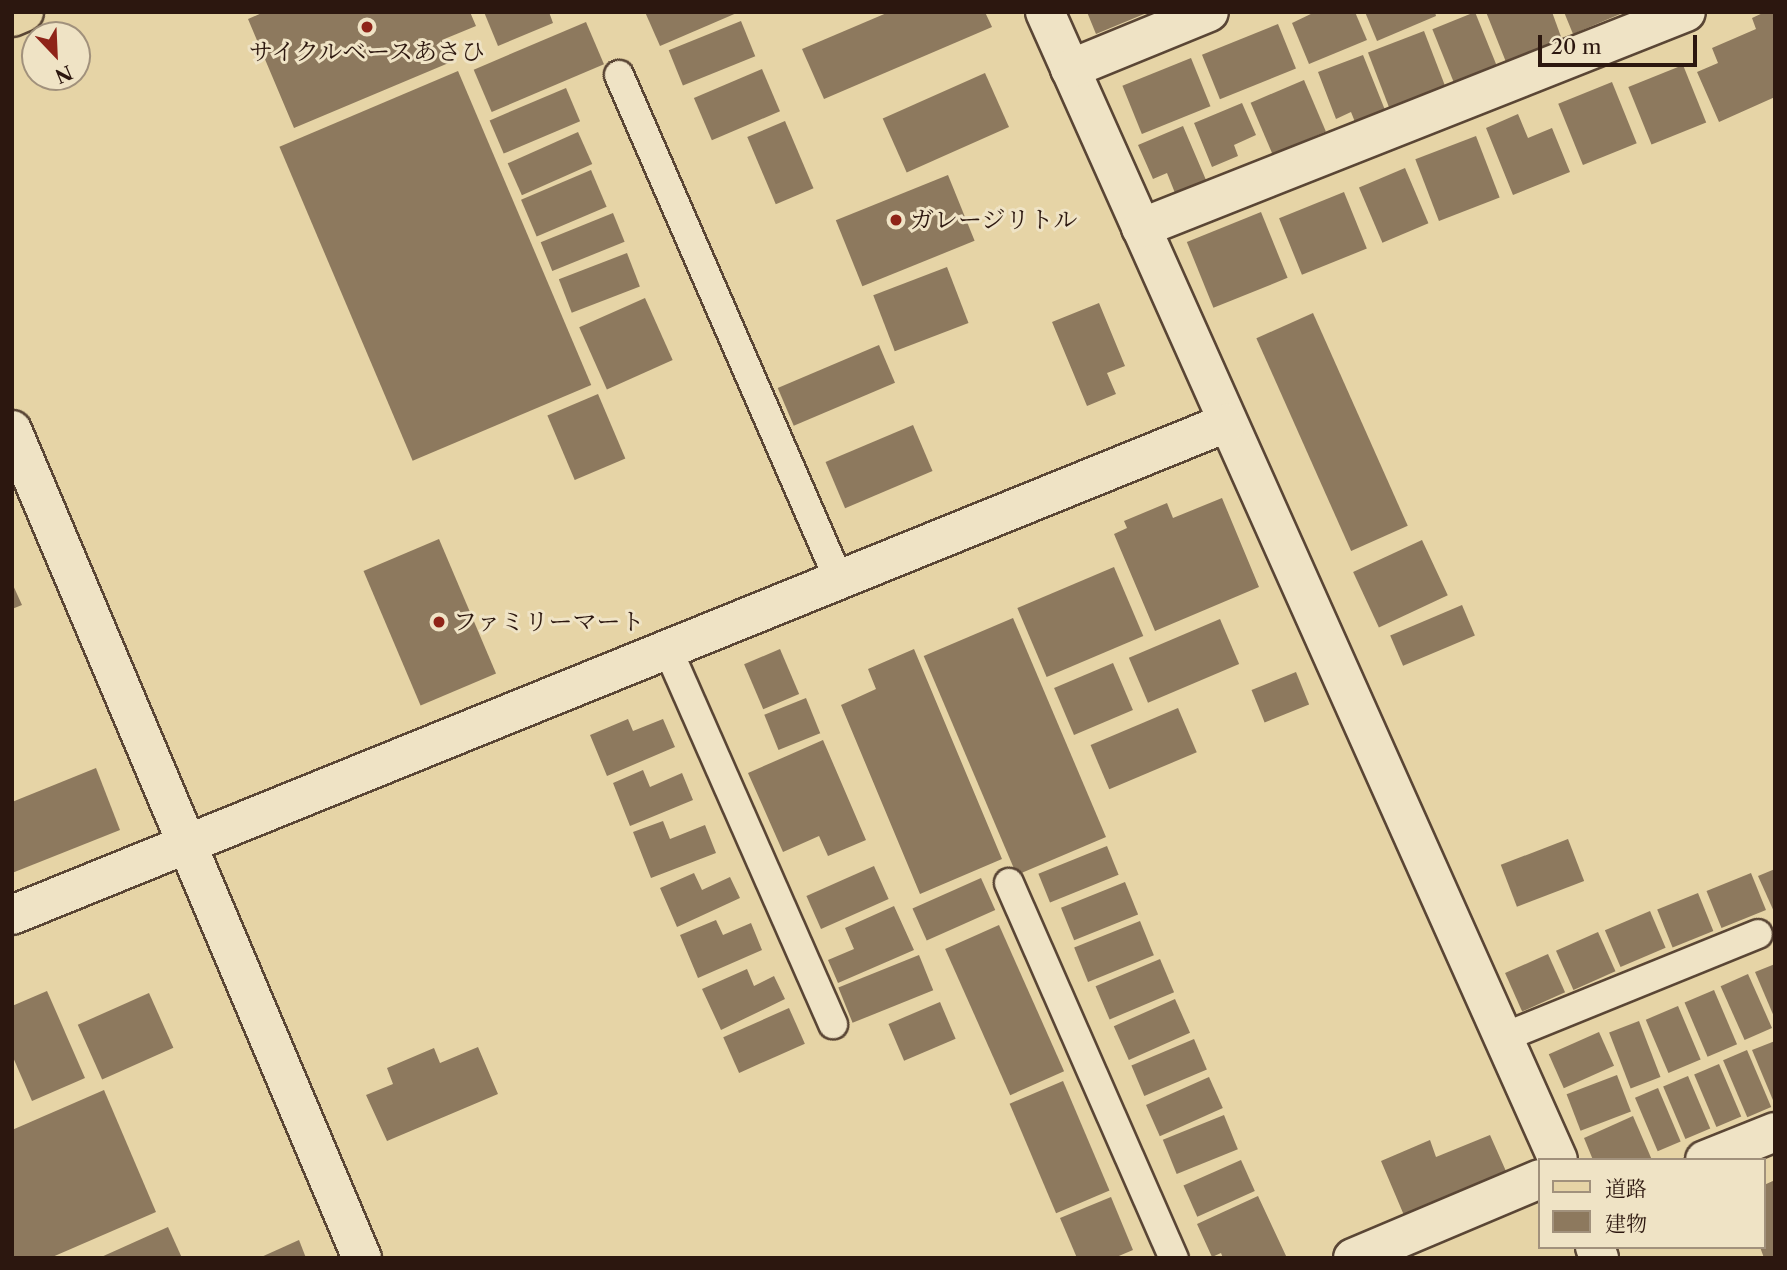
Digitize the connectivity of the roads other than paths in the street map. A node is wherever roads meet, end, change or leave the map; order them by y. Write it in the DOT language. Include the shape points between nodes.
graph roads {
  1 [pos="1045,12"];
  2 [pos="1209,12"];
  3 [pos="1686,12"];
  4 [pos="1070,69"];
  5 [pos="619,75"];
  6 [pos="1140,228"];
  7 [pos="1226,423"];
  8 [pos="12,430"];
  9 [pos="839,580"];
  10 [pos="668,650"];
  11 [pos="188,846"];
  12 [pos="1009,883"];
  13 [pos="12,915"];
  14 [pos="1758,934"];
  15 [pos="833,1024"];
  16 [pos="1502,1038"];
  17 [pos="1775,1132"];
  18 [pos="1557,1158"];
  19 [pos="1710,1158"];
  20 [pos="1538,1181"];
  21 [pos="362,1258"];
  22 [pos="1174,1258"];
  23 [pos="1353,1258"];
  1 -- 4 [label="street"];
  2 -- 4 [label="street"];
  3 -- 6 [label="street"];
  4 -- 6 [label="street"];
  5 -- 9 [label="lane"];
  6 -- 7 [label="street"];
  7 -- 9 [label="street"];
  7 -- 16 [label="street"];
  8 -- 11 [label="street"];
  9 -- 10 [label="street"];
  10 -- 11 [label="street"];
  10 -- 15 [label="lane"];
  11 -- 13 [label="street"];
  11 -- 21 [label="street"];
  12 -- 22 [label="lane"];
  14 -- 16 [label="lane"];
  16 -- 18 [label="street"];
  17 -- 19 [label="street"];
  20 -- 23 [label="street"];
}
